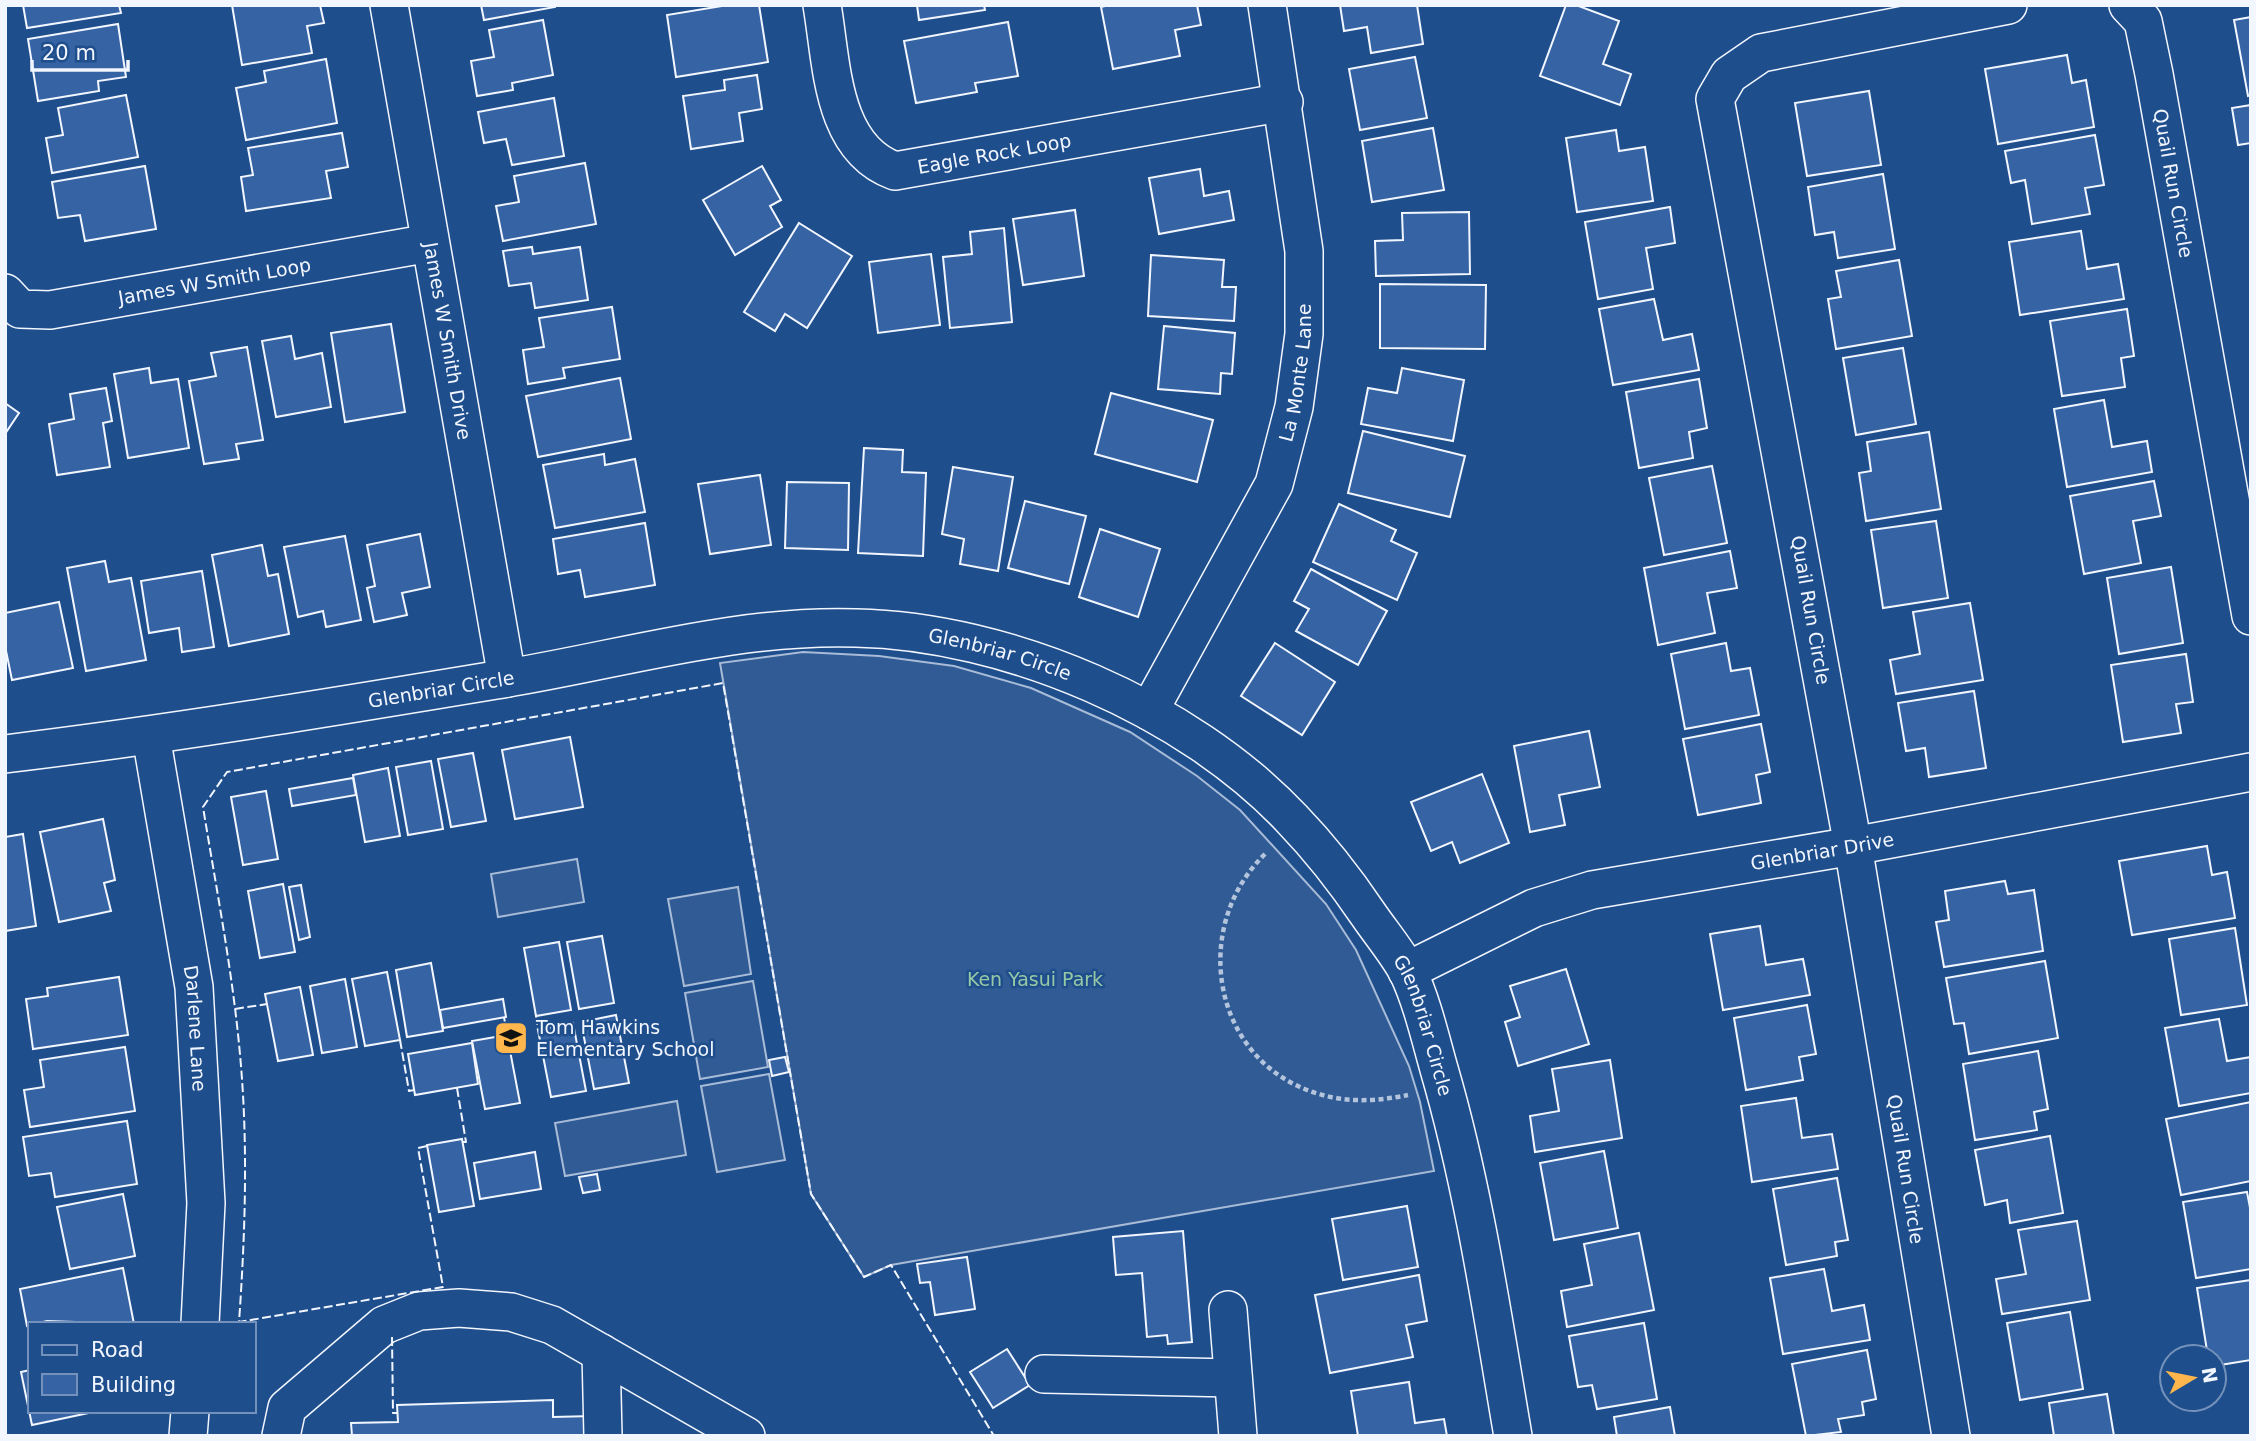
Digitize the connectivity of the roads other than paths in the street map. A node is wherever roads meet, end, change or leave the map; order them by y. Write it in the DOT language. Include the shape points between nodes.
graph roads {
  1 [pos="389,5"];
  2 [pos="822,5"];
  3 [pos="1267,5"];
  4 [pos="2008,5"];
  5 [pos="2128,5"];
  6 [pos="1284,102"];
  7 [pos="430,243"];
  8 [pos="5,293"];
  9 [pos="2251,616"];
  10 [pos="507,678"];
  11 [pos="1149,711"];
  12 [pos="151,736"];
  13 [pos="5,754"];
  14 [pos="2251,772"];
  15 [pos="1853,846"];
  16 [pos="1407,971"];
  17 [pos="1228,1310"];
  18 [pos="200,1322"];
  19 [pos="601,1353"];
  20 [pos="1044,1374"];
  21 [pos="1233,1378"];
  22 [pos="191,1413"];
  23 [pos="188,1436"];
  24 [pos="281,1436"];
  25 [pos="603,1436"];
  26 [pos="746,1436"];
  27 [pos="1238,1436"];
  28 [pos="1513,1436"];
  29 [pos="1951,1436"];
  1 -- 7 [label="street, James W Smith Drive"];
  2 -- 6 [label="street, Eagle Rock Loop" via="842,116 860,150 876,165 895,171"];
  3 -- 6 [label="street, La Monte Lane"];
  4 -- 15 [label="street, Quail Run Circle" via="1761,53 1729,75 1715,99"];
  5 -- 9 [label="street, Quail Run Circle" via="2143,21 2154,74"];
  6 -- 11 [label="street, La Monte Lane" via="1304,251 1304,334 1294,407 1274,484"];
  7 -- 8 [label="street, James W Smith Loop" via="50,310 20,309"];
  7 -- 10 [label="street, James W Smith Drive"];
  10 -- 11 [label="street, Glenbriar Circle" via="739,633 856,628 931,634 1037,661"];
  10 -- 12 [label="street, Glenbriar Circle"];
  11 -- 16 [label="street, Glenbriar Circle" via="1230,764 1289,815 1339,872"];
  12 -- 13 [label="street, Glenbriar Circle"];
  12 -- 18 [label="street, Darlene Lane" via="194,987 206,1203"];
  14 -- 15 [label="street, Glenbriar Drive"];
  15 -- 16 [label="street, Glenbriar Drive" via="1592,890 1534,908"];
  15 -- 29 [label="street, Quail Run Circle"];
  16 -- 28 [label="street, Glenbriar Circle" via="1463,1151"];
  17 -- 21 [label="street"];
  19 -- 24 [label="street" via="552,1325 512,1312 419,1311 384,1325 287,1408"];
  19 -- 25 [label="street"];
  19 -- 26 [label="street"];
  20 -- 21 [label="street"];
  21 -- 27 [label="street"];
  22 -- 23 [label="street"];
}
